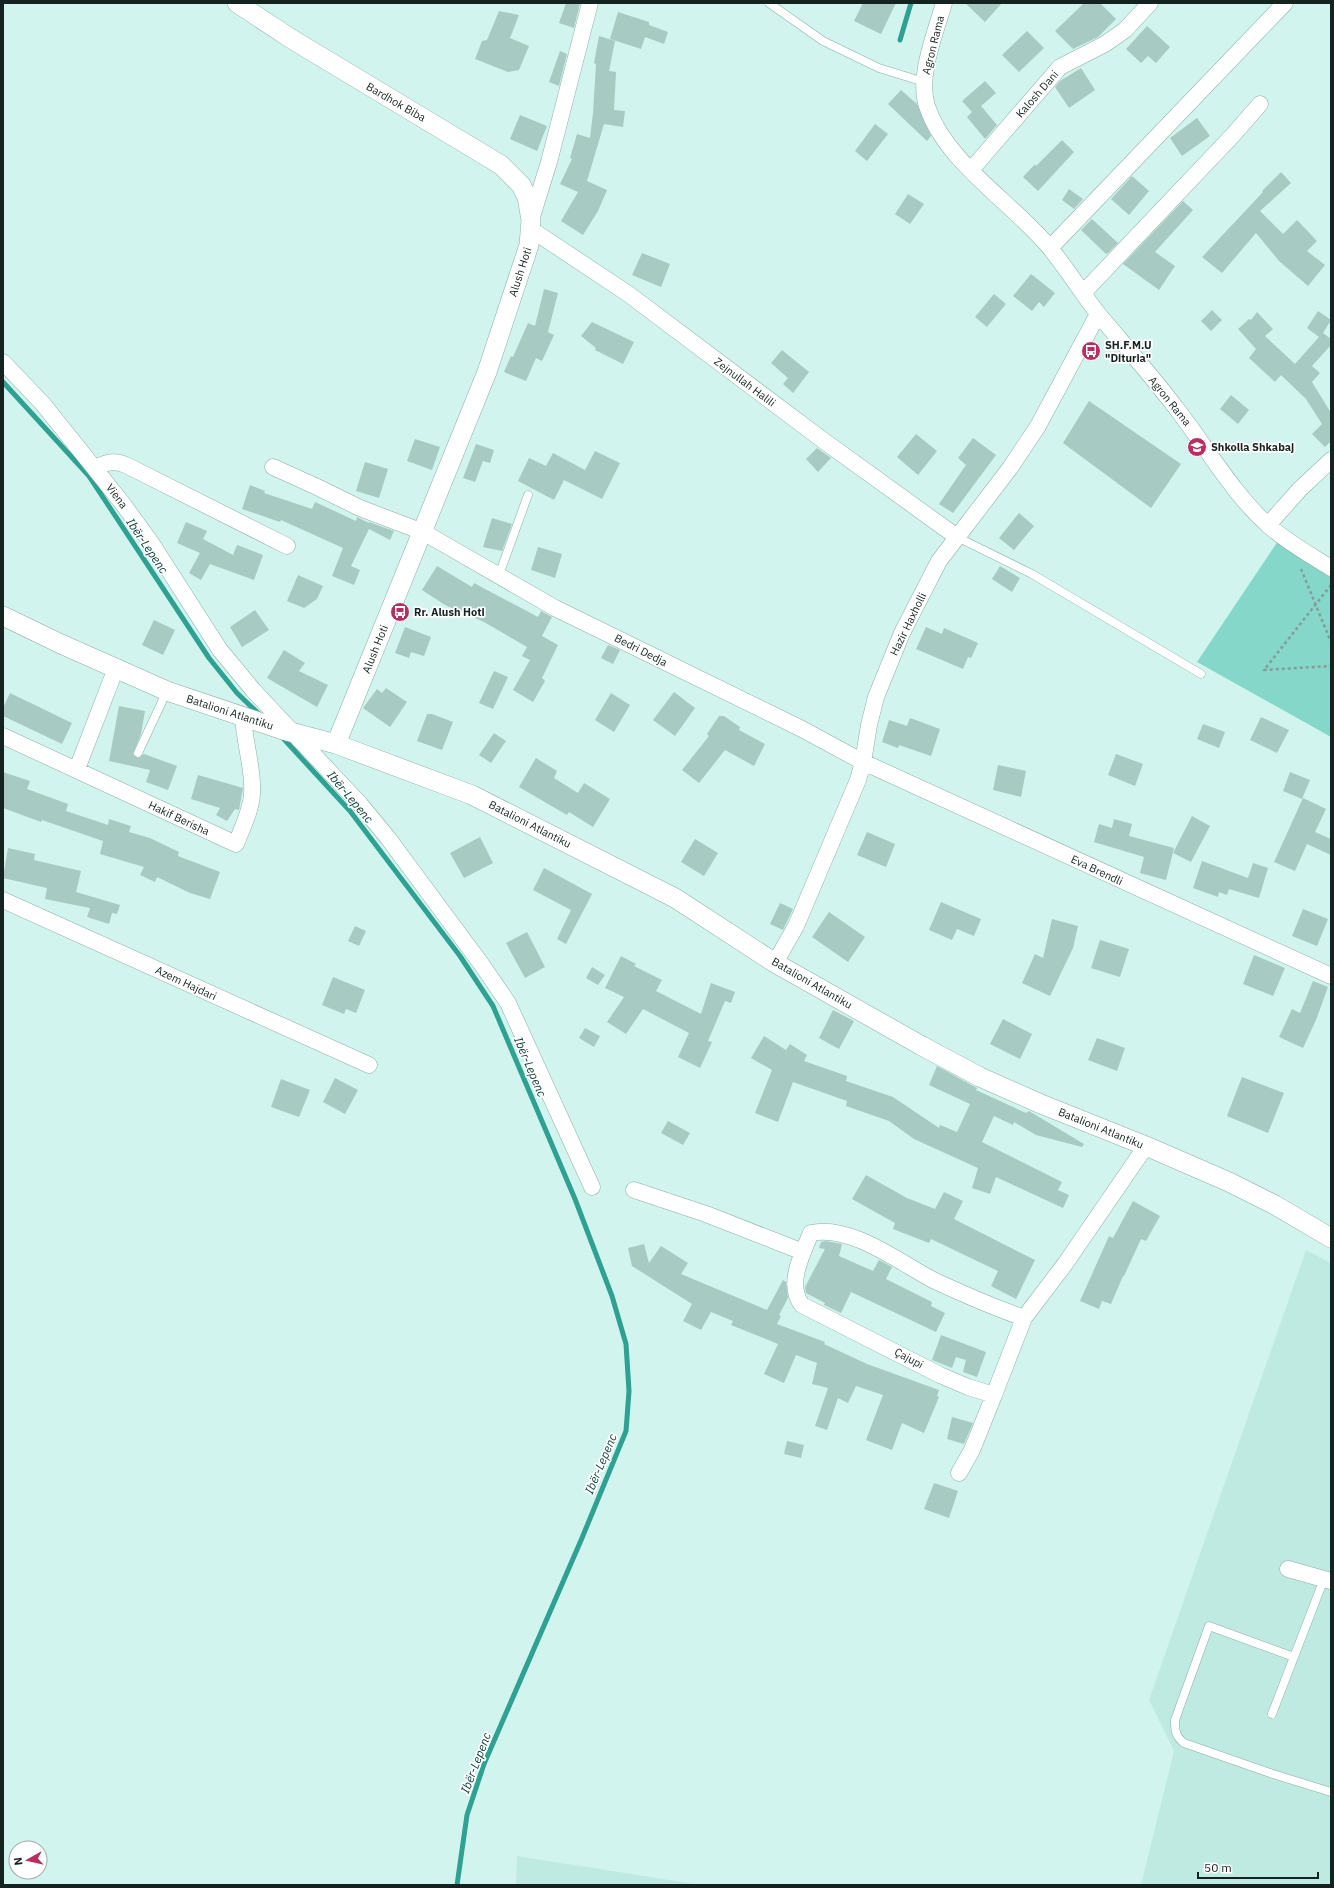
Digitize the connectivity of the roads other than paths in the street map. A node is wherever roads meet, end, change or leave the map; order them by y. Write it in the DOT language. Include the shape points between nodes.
graph roads {
  1 [pos="237,3"];
  2 [pos="590,3"];
  3 [pos="769,3"];
  4 [pos="944,3"];
  5 [pos="1150,3"];
  6 [pos="1285,3"];
  7 [pos="924,82"];
  8 [pos="1260,104"];
  9 [pos="971,170"];
  10 [pos="532,225"];
  11 [pos="1050,248"];
  12 [pos="1083,293"];
  13 [pos="1098,314"];
  14 [pos="3,362"];
  15 [pos="1331,460"];
  16 [pos="273,467"];
  17 [pos="95,468"];
  18 [pos="528,495"];
  19 [pos="1268,525"];
  20 [pos="423,532"];
  21 [pos="957,537"];
  22 [pos="287,546"];
  23 [pos="1331,568"];
  24 [pos="499,575"];
  25 [pos="3,616"];
  26 [pos="116,668"];
  27 [pos="1201,674"];
  28 [pos="167,691"];
  29 [pos="243,716"];
  30 [pos="288,731"];
  31 [pos="3,736"];
  32 [pos="336,744"];
  33 [pos="138,753"];
  34 [pos="863,762"];
  35 [pos="77,769"];
  36 [pos="3,900"];
  37 [pos="775,963"];
  38 [pos="1331,976"];
  39 [pos="369,1065"];
  40 [pos="1146,1146"];
  41 [pos="592,1187"];
  42 [pos="634,1190"];
  43 [pos="810,1233"];
  44 [pos="1331,1238"];
  45 [pos="774,1240"];
  46 [pos="803,1252"];
  47 [pos="1024,1318"];
  48 [pos="994,1395"];
  49 [pos="958,1473"];
  50 [pos="1288,1570"];
  51 [pos="1327,1580"];
  52 [pos="1294,1657"];
  53 [pos="1272,1714"];
  54 [pos="1331,1792"];
  1 -- 10 [label="street, Bardhok Biba" via="290,38 501,165 521,185 528,202"];
  2 -- 10 [label="street, Alush Hoti"];
  3 -- 7 [label="lane" via="823,41 879,68"];
  4 -- 7 [label="street, Agron Rama"];
  5 -- 9 [label="street, Kalosh Dani" via="1125,30 1105,44 1060,67"];
  6 -- 11 [label="street"];
  7 -- 9 [label="street, Agron Rama" via="927,106 936,125 951,148"];
  8 -- 12 [label="street"];
  9 -- 11 [label="street, Agron Rama"];
  10 -- 20 [label="street, Alush Hoti" via="526,253 487,372"];
  10 -- 21 [label="street, Zejnullah Halili"];
  11 -- 12 [label="street, Agron Rama"];
  12 -- 13 [label="street, Agron Rama"];
  13 -- 19 [label="street, Agron Rama" via="1167,395 1239,493"];
  13 -- 21 [label="street, Hazir Haxholli" via="1038,426 1010,468"];
  14 -- 17 [label="street, Viena" via="43,404"];
  15 -- 19 [label="street" via="1300,489"];
  16 -- 20 [label="street" via="360,508"];
  17 -- 22 [label="street" via="107,462 117,461"];
  17 -- 30 [label="street, Viena" via="152,544 220,650"];
  18 -- 24 [label="lane"];
  19 -- 23 [label="street, Agron Rama"];
  20 -- 24 [label="street, Bedri Dedja"];
  20 -- 32 [label="street, Alush Hoti"];
  21 -- 27 [label="lane" via="1032,574"];
  21 -- 34 [label="street, Hazir Haxholli" via="940,561 902,632 885,672 874,704"];
  24 -- 34 [label="street, Bedri Dedja" via="555,608 789,722"];
  25 -- 26 [label="street, Batalioni Atlantiku"];
  26 -- 28 [label="street, Batalioni Atlantiku"];
  26 -- 35 [label="street"];
  28 -- 29 [label="street, Batalioni Atlantiku"];
  28 -- 33 [label="lane"];
  29 -- 30 [label="street, Batalioni Atlantiku"];
  29 -- 35 [label="street, Hakif Berisha" via="252,794 250,807 236,844"];
  30 -- 32 [label="street, Batalioni Atlantiku"];
  30 -- 41 [label="street, Batalioni Atlantiku" via="360,804 388,838 508,1003"];
  31 -- 35 [label="street, Hakif Berisha"];
  32 -- 37 [label="street, Batalioni Atlantiku" via="472,795 675,898"];
  34 -- 37 [label="street, Hazir Haxholli" via="858,780 796,926"];
  34 -- 38 [label="street, Eva Brendli"];
  36 -- 39 [label="street, Azem Hajdari"];
  37 -- 40 [label="street, Batalioni Atlantiku" via="980,1077"];
  40 -- 44 [label="street, Batalioni Atlantiku" via="1229,1182"];
  40 -- 47 [label="street" via="1065,1264"];
  42 -- 45 [label="street"];
  43 -- 45 [label="street"];
  43 -- 46 [label="street, Çajupi"];
  43 -- 47 [label="street" via="821,1230 834,1231 852,1237 968,1296"];
  45 -- 46 [label="street"];
  46 -- 48 [label="street, Çajupi" via="794,1290 802,1305 940,1375"];
  47 -- 48 [label="street"];
  48 -- 49 [label="street" via="972,1450"];
  50 -- 51 [label="street"];
  51 -- 52 [label="lane"];
  52 -- 53 [label="lane"];
  52 -- 54 [label="lane" via="1208,1626 1175,1720 1175,1730 1178,1738 1184,1743"];
}
